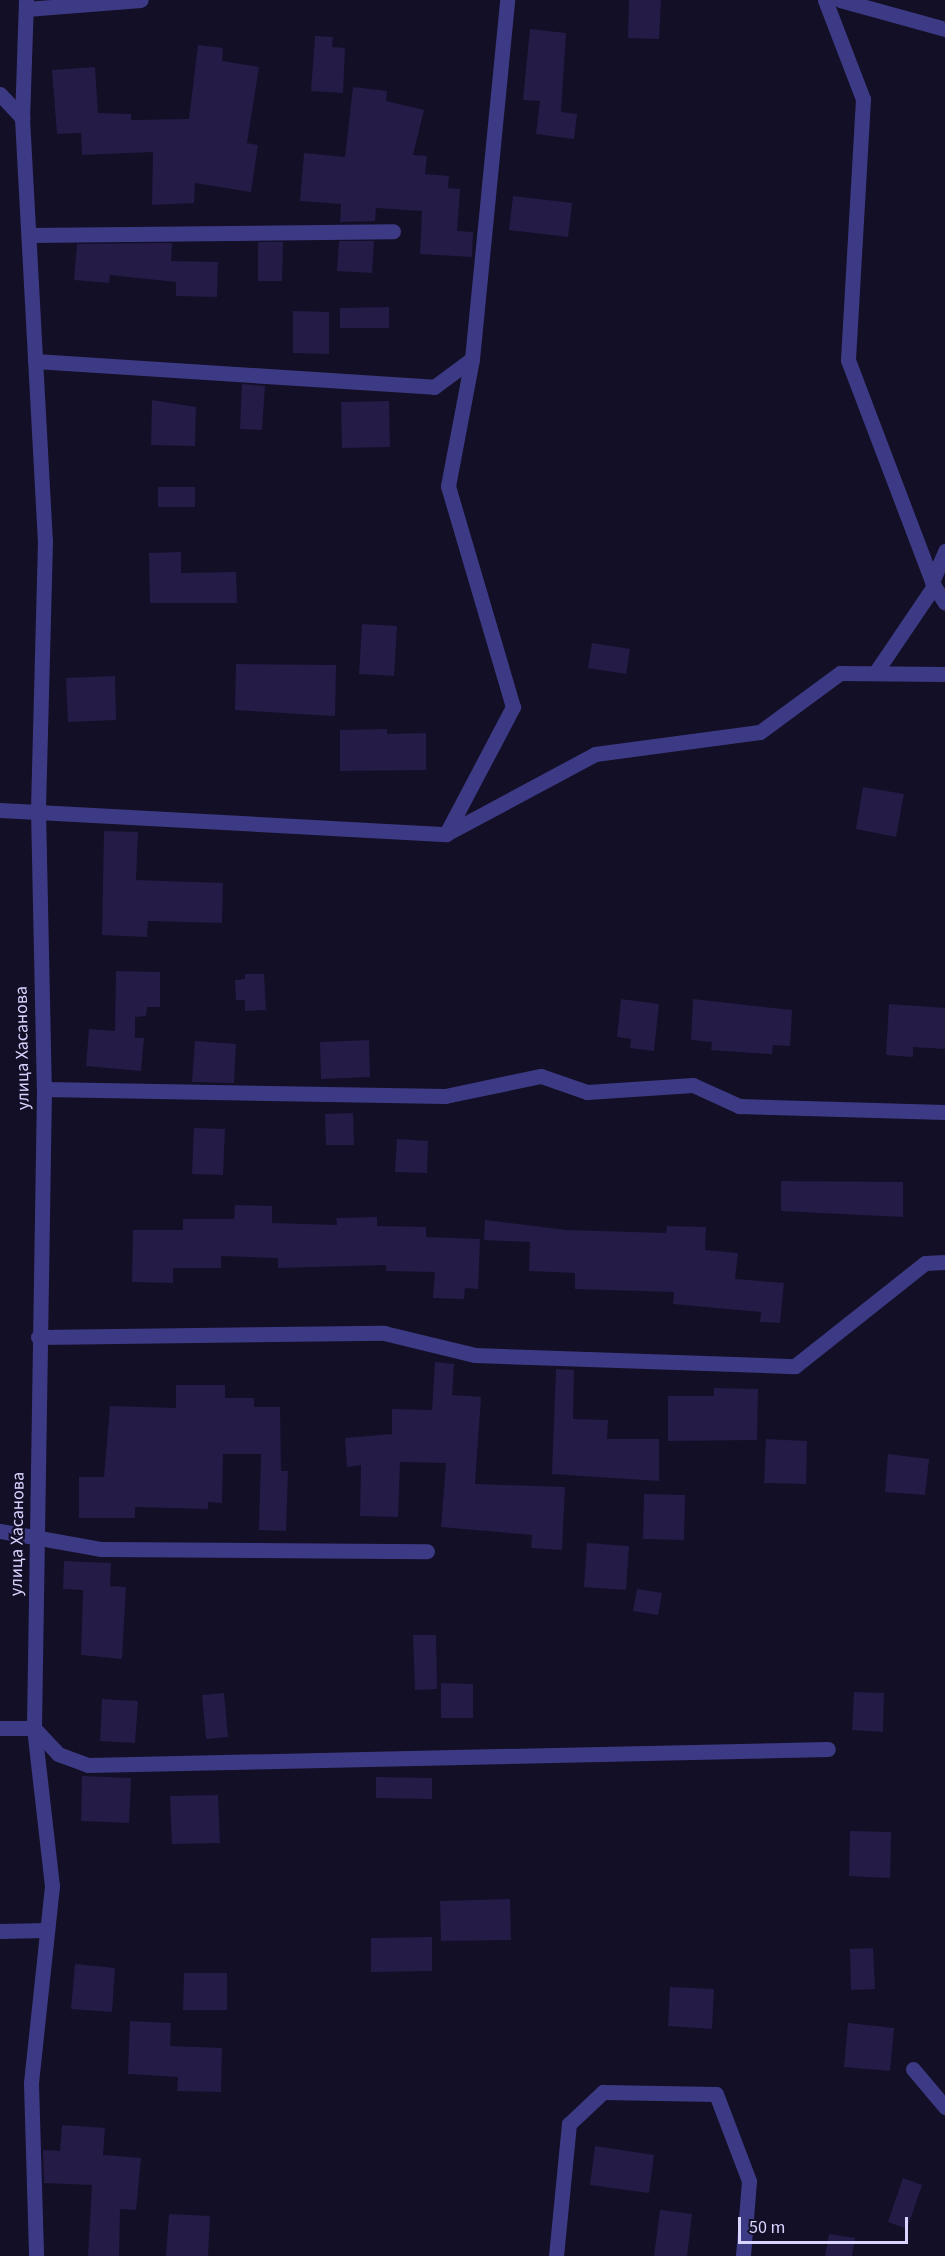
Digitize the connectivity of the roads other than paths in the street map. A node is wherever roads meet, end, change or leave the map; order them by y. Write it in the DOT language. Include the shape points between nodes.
graph roads {
  1 [pos="141,0"];
  2 [pos="507,0"];
  3 [pos="825,0"];
  4 [pos="840,0"];
  5 [pos="26,4"];
  6 [pos="945,29"];
  7 [pos="0,94"];
  8 [pos="22,118"];
  9 [pos="393,231"];
  10 [pos="28,235"];
  11 [pos="472,359"];
  12 [pos="35,361"];
  13 [pos="945,551"];
  14 [pos="933,584"];
  15 [pos="945,603"];
  16 [pos="875,673"];
  17 [pos="945,674"];
  18 [pos="38,809"];
  19 [pos="0,810"];
  20 [pos="446,834"];
  21 [pos="44,1089"];
  22 [pos="945,1112"];
  23 [pos="945,1262"];
  24 [pos="38,1337"];
  25 [pos="0,1531"];
  26 [pos="39,1537"];
  27 [pos="427,1551"];
  28 [pos="0,1728"];
  29 [pos="34,1728"];
  30 [pos="828,1749"];
  31 [pos="47,1930"];
  32 [pos="0,1931"];
  33 [pos="913,2069"];
  34 [pos="945,2107"];
  35 [pos="36,2256"];
  36 [pos="556,2256"];
  37 [pos="743,2256"];
  1 -- 5 [label="street"];
  2 -- 11 [label="street"];
  3 -- 14 [label="street" via="863,99 848,360"];
  4 -- 6 [label="street"];
  5 -- 8 [label="street, улица Хасанова"];
  7 -- 8 [label="street"];
  8 -- 10 [label="street, улица Хасанова"];
  9 -- 10 [label="street"];
  10 -- 12 [label="street, улица Хасанова"];
  11 -- 12 [label="street" via="434,387"];
  11 -- 20 [label="street" via="448,486 513,707"];
  12 -- 18 [label="street, улица Хасанова" via="45,541"];
  13 -- 14 [label="street"];
  14 -- 15 [label="street"];
  14 -- 16 [label="street"];
  16 -- 17 [label="street"];
  16 -- 20 [label="street" via="840,673 760,732 595,754"];
  18 -- 19 [label="street"];
  18 -- 20 [label="street"];
  18 -- 21 [label="street, улица Хасанова"];
  21 -- 22 [label="street" via="445,1096 541,1076 588,1092 693,1085 739,1106"];
  21 -- 24 [label="street, улица Хасанова"];
  23 -- 24 [label="street" via="925,1263 795,1366 475,1355 384,1333"];
  24 -- 26 [label="street, улица Хасанова"];
  25 -- 26 [label="street"];
  26 -- 27 [label="street" via="100,1549"];
  26 -- 29 [label="street, улица Хасанова"];
  28 -- 29 [label="street"];
  29 -- 30 [label="street" via="58,1754 88,1765"];
  29 -- 31 [label="street, улица Хасанова" via="52,1886"];
  31 -- 32 [label="street"];
  31 -- 35 [label="street, улица Хасанова" via="31,2084"];
  33 -- 34 [label="street"];
  36 -- 37 [label="street" via="568,2124 603,2092 716,2094 749,2181"];
}
